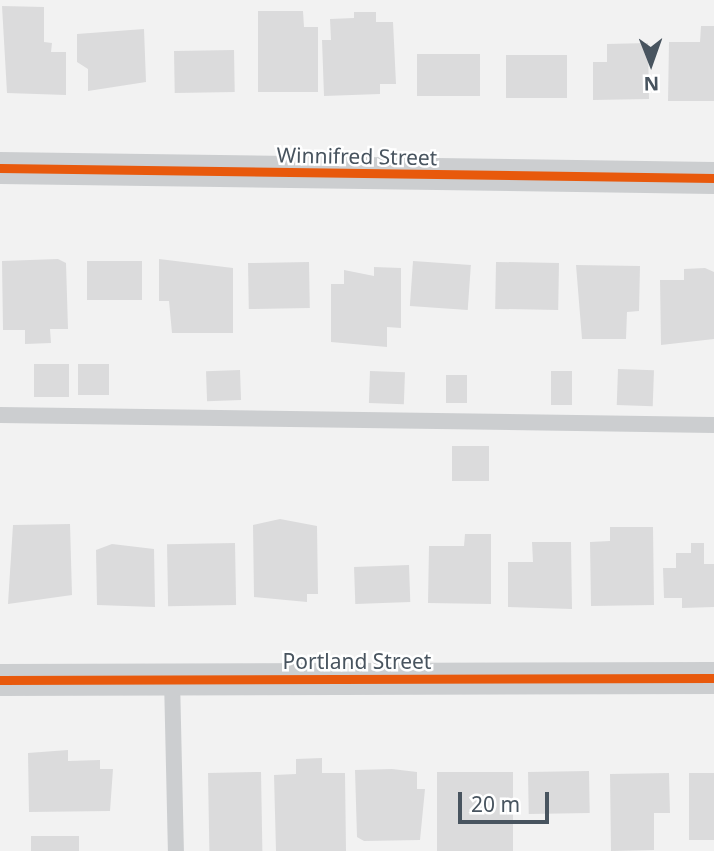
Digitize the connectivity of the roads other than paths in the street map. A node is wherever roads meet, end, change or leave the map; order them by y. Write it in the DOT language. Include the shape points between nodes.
graph roads {
  1 [pos="0,168"];
  2 [pos="714,178"];
  3 [pos="0,415"];
  4 [pos="714,425"];
  5 [pos="714,678"];
  6 [pos="172,679"];
  7 [pos="0,680"];
  8 [pos="176,851"];
  1 -- 2 [label="street, Winnifred Street"];
  3 -- 4 [label="lane"];
  5 -- 6 [label="street, Portland Street"];
  6 -- 7 [label="street, Portland Street"];
  6 -- 8 [label="lane"];
}
